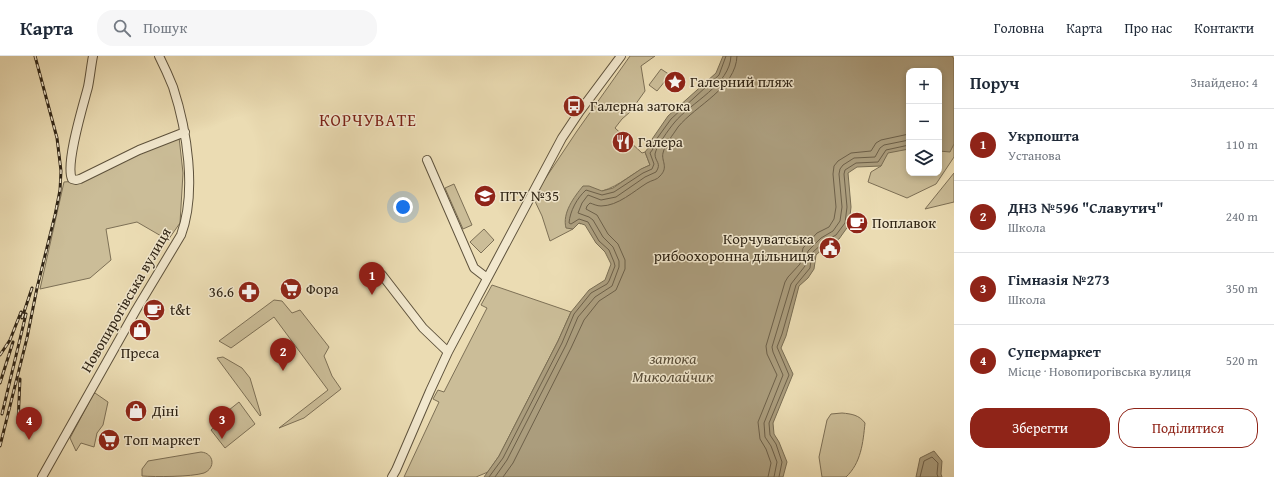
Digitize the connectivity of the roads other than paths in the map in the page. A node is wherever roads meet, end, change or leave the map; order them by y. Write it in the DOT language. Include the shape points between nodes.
graph roads {
  1 [pos="93,56"];
  2 [pos="160,56"];
  3 [pos="621,56"];
  4 [pos="185,132"];
  5 [pos="427,160"];
  6 [pos="382,275"];
  7 [pos="487,278"];
  8 [pos="448,352"];
  9 [pos="42,477"];
  10 [pos="392,477"];
  1 -- 4 [label="street" via="71,157 72,179 94,174 139,150"];
  2 -- 4 [label="street, Новопирогівська вулиця" via="173,87"];
  3 -- 7 [label="street" via="562,138"];
  4 -- 9 [label="street, Новопирогівська вулиця" via="189,181 188,205 181,235"];
  5 -- 7 [label="street" via="474,268"];
  6 -- 8 [label="street" via="422,328"];
  7 -- 8 [label="street"];
  8 -- 10 [label="street"];
}
